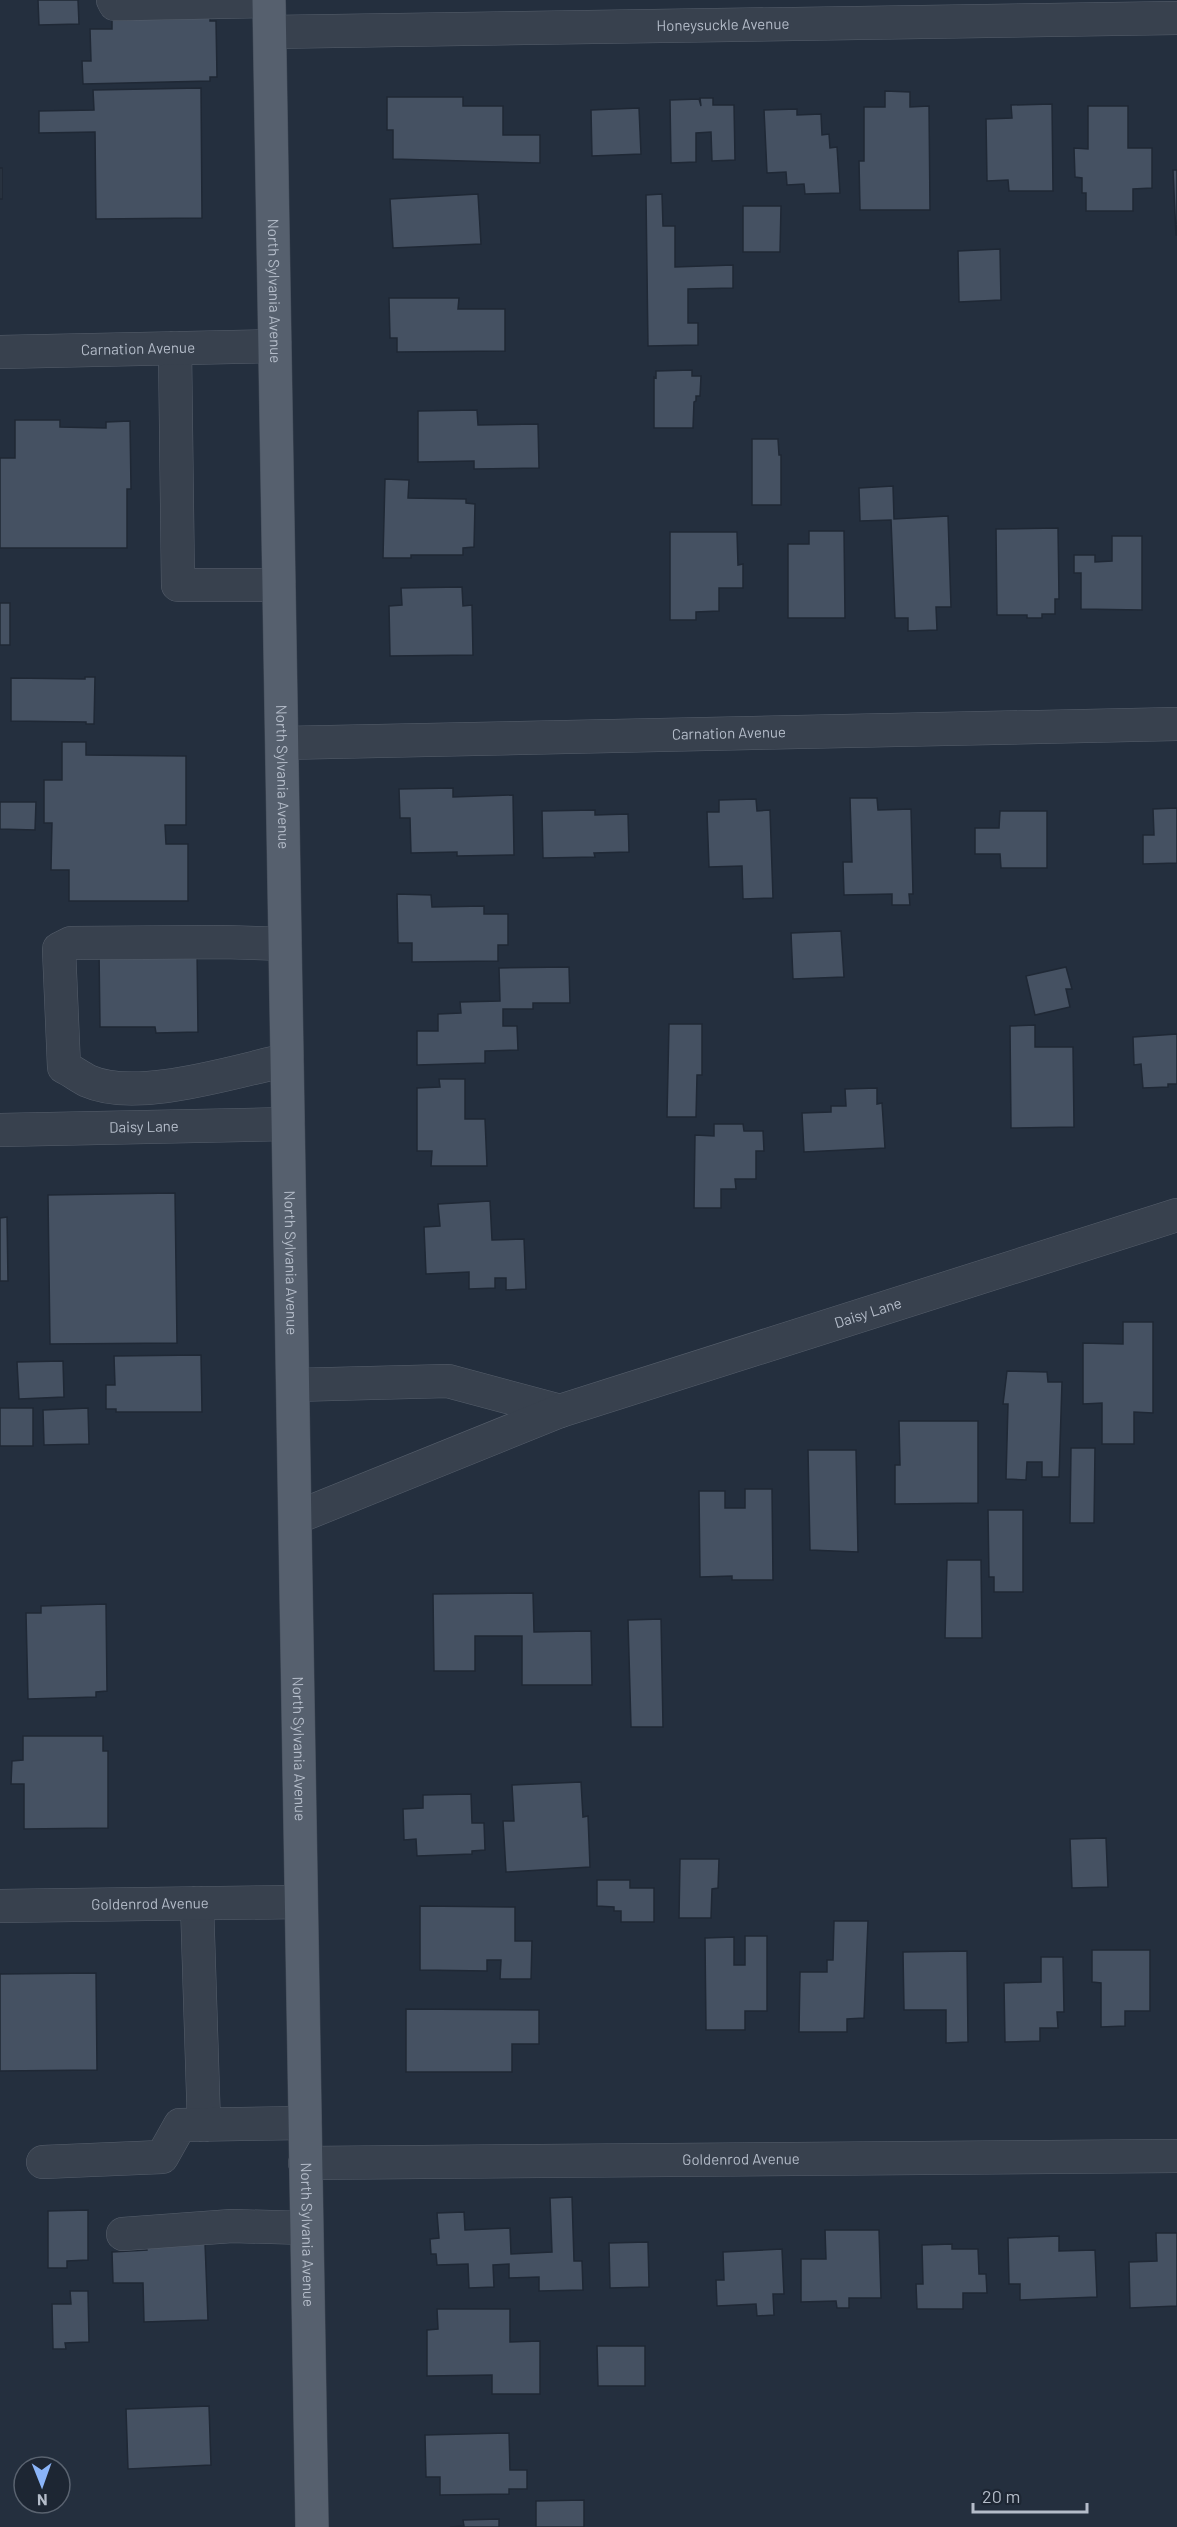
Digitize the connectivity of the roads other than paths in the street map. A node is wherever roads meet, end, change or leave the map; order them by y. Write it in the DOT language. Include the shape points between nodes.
graph roads {
  1 [pos="113,0"];
  2 [pos="269,11"];
  3 [pos="1177,18"];
  4 [pos="275,346"];
  5 [pos="175,348"];
  6 [pos="0,352"];
  7 [pos="279,585"];
  8 [pos="1177,724"];
  9 [pos="282,742"];
  10 [pos="285,944"];
  11 [pos="287,1060"];
  12 [pos="288,1124"];
  13 [pos="0,1130"];
  14 [pos="1177,1215"];
  15 [pos="293,1385"];
  16 [pos="560,1411"];
  17 [pos="295,1518"];
  18 [pos="301,1902"];
  19 [pos="197,1903"];
  20 [pos="0,1906"];
  21 [pos="305,2123"];
  22 [pos="204,2125"];
  23 [pos="1177,2156"];
  24 [pos="42,2162"];
  25 [pos="305,2163"];
  26 [pos="306,2228"];
  27 [pos="123,2234"];
  28 [pos="312,2527"];
  1 -- 2 [label="street, Honeysuckle Avenue" via="115,4"];
  2 -- 3 [label="street, Honeysuckle Avenue"];
  2 -- 4 [label="main road, North Sylvania Avenue"];
  4 -- 5 [label="street, Carnation Avenue"];
  4 -- 7 [label="main road, North Sylvania Avenue"];
  5 -- 6 [label="street, Carnation Avenue"];
  5 -- 7 [label="street" via="178,585"];
  7 -- 9 [label="main road, North Sylvania Avenue"];
  8 -- 9 [label="street, Carnation Avenue"];
  9 -- 10 [label="main road, North Sylvania Avenue"];
  10 -- 11 [label="main road, North Sylvania Avenue"];
  10 -- 11 [label="street" via="71,943 59,949 64,1067 89,1082 119,1088 163,1087"];
  11 -- 12 [label="main road, North Sylvania Avenue"];
  12 -- 13 [label="street, Daisy Lane"];
  12 -- 15 [label="main road, North Sylvania Avenue"];
  14 -- 16 [label="street, Daisy Lane"];
  15 -- 16 [label="street" via="448,1381"];
  15 -- 17 [label="main road, North Sylvania Avenue"];
  16 -- 17 [label="street, Daisy Lane"];
  17 -- 18 [label="main road, North Sylvania Avenue"];
  18 -- 19 [label="street, Goldenrod Avenue"];
  18 -- 21 [label="main road, North Sylvania Avenue"];
  19 -- 20 [label="street, Goldenrod Avenue"];
  19 -- 22 [label="street"];
  21 -- 22 [label="street"];
  21 -- 25 [label="main road, North Sylvania Avenue"];
  22 -- 24 [label="street" via="180,2125 162,2157"];
  23 -- 25 [label="street, Goldenrod Avenue"];
  25 -- 26 [label="main road, North Sylvania Avenue"];
  26 -- 27 [label="street" via="232,2226"];
  26 -- 28 [label="main road, North Sylvania Avenue"];
}
